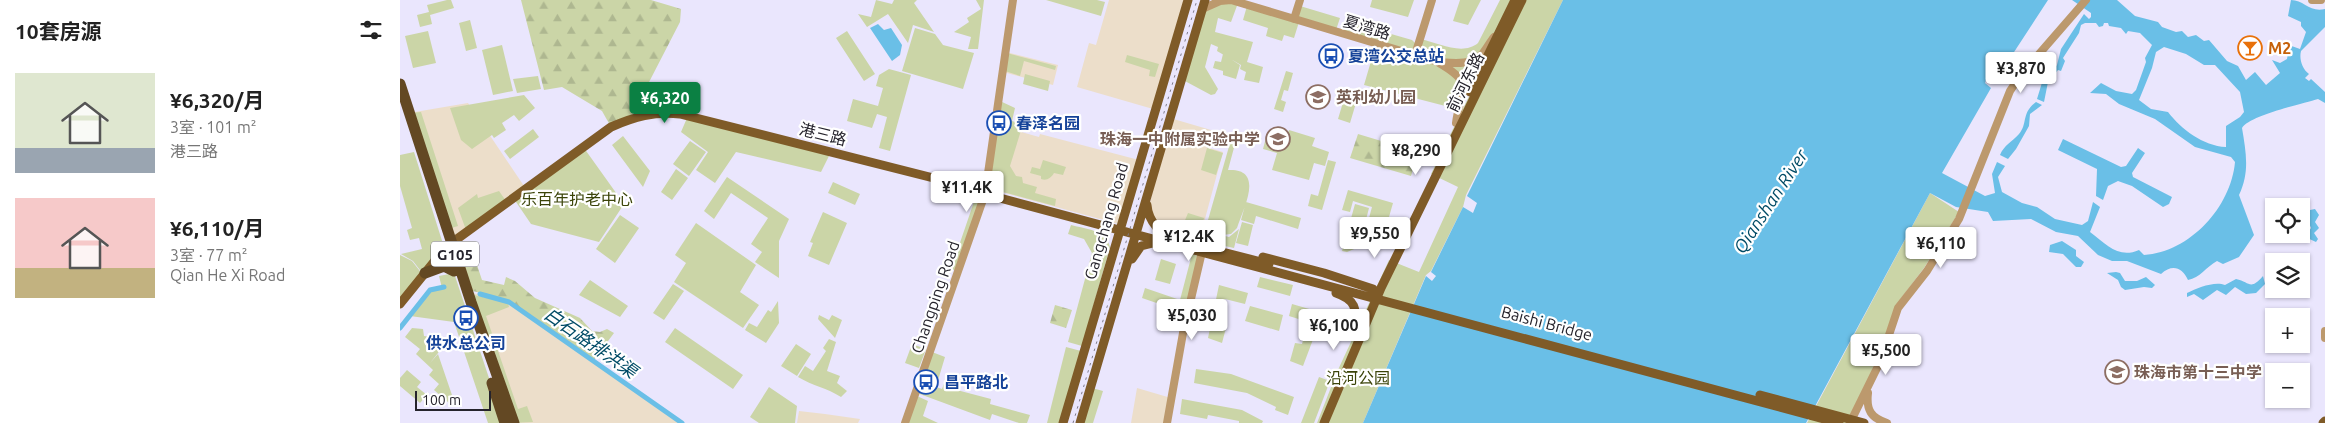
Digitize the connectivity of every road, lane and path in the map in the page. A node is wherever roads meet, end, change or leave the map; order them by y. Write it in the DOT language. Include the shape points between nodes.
graph roads {
  1 [pos="1013,0"];
  2 [pos="1205,0"];
  3 [pos="1231,0"];
  4 [pos="1300,0"];
  5 [pos="1432,0"];
  6 [pos="1515,0"];
  7 [pos="1522,0"];
  8 [pos="2086,0"];
  9 [pos="2312,0"];
  10 [pos="2321,0"];
  11 [pos="1187,1"];
  12 [pos="1202,10"];
  13 [pos="1294,19"];
  14 [pos="1499,32"];
  15 [pos="1415,56"];
  16 [pos="1438,62"];
  17 [pos="400,84"];
  18 [pos="400,109"];
  19 [pos="1456,124"];
  20 [pos="983,190"];
  21 [pos="1146,201"];
  22 [pos="1098,224"];
  23 [pos="1121,228"];
  24 [pos="1137,232"];
  25 [pos="1162,242"];
  26 [pos="1176,243"];
  27 [pos="449,245"];
  28 [pos="1115,247"];
  29 [pos="1223,255"];
  30 [pos="1201,256"];
  31 [pos="1126,268"];
  32 [pos="454,271"];
  33 [pos="425,273"];
  34 [pos="1373,289"];
  35 [pos="400,304"];
  36 [pos="1356,328"];
  37 [pos="2325,331"];
  38 [pos="2325,338"];
  39 [pos="1868,390"];
  40 [pos="1885,422"];
  41 [pos="505,423"];
  42 [pos="514,423"];
  43 [pos="905,423"];
  44 [pos="1063,423"];
  45 [pos="1080,423"];
  46 [pos="1167,423"];
  47 [pos="1317,423"];
  48 [pos="1324,423"];
  49 [pos="1839,423"];
  50 [pos="1850,423"];
  51 [pos="1864,423"];
  52 [pos="1872,423"];
  1 -- 20 [label="street, Changping Road"];
  2 -- 12 [label="main road, Gangchang Road"];
  3 -- 12 [label="street" via="1220,1"];
  3 -- 13 [label="street, 夏湾路"];
  4 -- 13 [label="street"];
  5 -- 15 [label="street"];
  6 -- 14 [label="main road, 前河东路"];
  7 -- 48 [label="main road, 前河东路" via="1380,288"];
  8 -- 39 [label="street" via="2010,91 1962,210 1927,272 1898,308"];
  9 -- 10 [label="street"];
  11 -- 23 [label="main road, Gangchang Road"];
  12 -- 21 [label="main road, Gangchang Road"];
  13 -- 15 [label="street, 夏湾路"];
  14 -- 16 [label="street" via="1482,54 1472,60 1455,64"];
  14 -- 19 [label="main road, 前河东路"];
  15 -- 16 [label="street, 夏湾路"];
  16 -- 19 [label="street" via="1456,73 1463,82 1464,93"];
  17 -- 27 [label="highway, G105"];
  18 -- 27 [label="highway, G105"];
  19 -- 34 [label="main road, 前河东路"];
  20 -- 22 [label="main road, 港三路"];
  20 -- 23 [label="main road"];
  20 -- 27 [label="main road, 港三路" via="664,112 635,117 611,128"];
  20 -- 43 [label="street, Changping Road"];
  21 -- 24 [label="main road, Gangchang Road"];
  21 -- 26 [label="main road" via="1149,218"];
  22 -- 23 [label="main road, 港三路"];
  22 -- 28 [label="main road" via="1109,232"];
  23 -- 24 [label="main road, 港三路"];
  23 -- 28 [label="main road, Gangchang Road"];
  24 -- 25 [label="main road, 港三路"];
  24 -- 26 [label="main road"];
  24 -- 31 [label="main road, Gangchang Road"];
  25 -- 26 [label="main road, 港三路"];
  25 -- 31 [label="main road" via="1142,246"];
  26 -- 29 [label="main road"];
  26 -- 30 [label="main road"];
  26 -- 34 [label="main road" via="1192,240 1212,244"];
  27 -- 32 [label="highway, G105"];
  27 -- 33 [label="main road, 港三路"];
  27 -- 42 [label="highway, G105"];
  28 -- 44 [label="main road, Gangchang Road"];
  29 -- 49 [label="main road, Baishi Bridge"];
  29 -- 51 [label="main road, Baishi Bridge"];
  30 -- 36 [label="main road" via="1344,296 1354,305"];
  30 -- 46 [label="street" via="1182,333"];
  31 -- 45 [label="main road, Gangchang Road"];
  32 -- 33 [label="highway" via="441,266"];
  32 -- 41 [label="highway, G105"];
  33 -- 35 [label="main road, 港三路"];
  34 -- 36 [label="main road, 前河东路"];
  36 -- 47 [label="main road, 前河东路"];
  37 -- 38 [label="street"];
  39 -- 40 [label="street" via="1869,412"];
  39 -- 50 [label="street"];
  40 -- 52 [label="street"];
}
